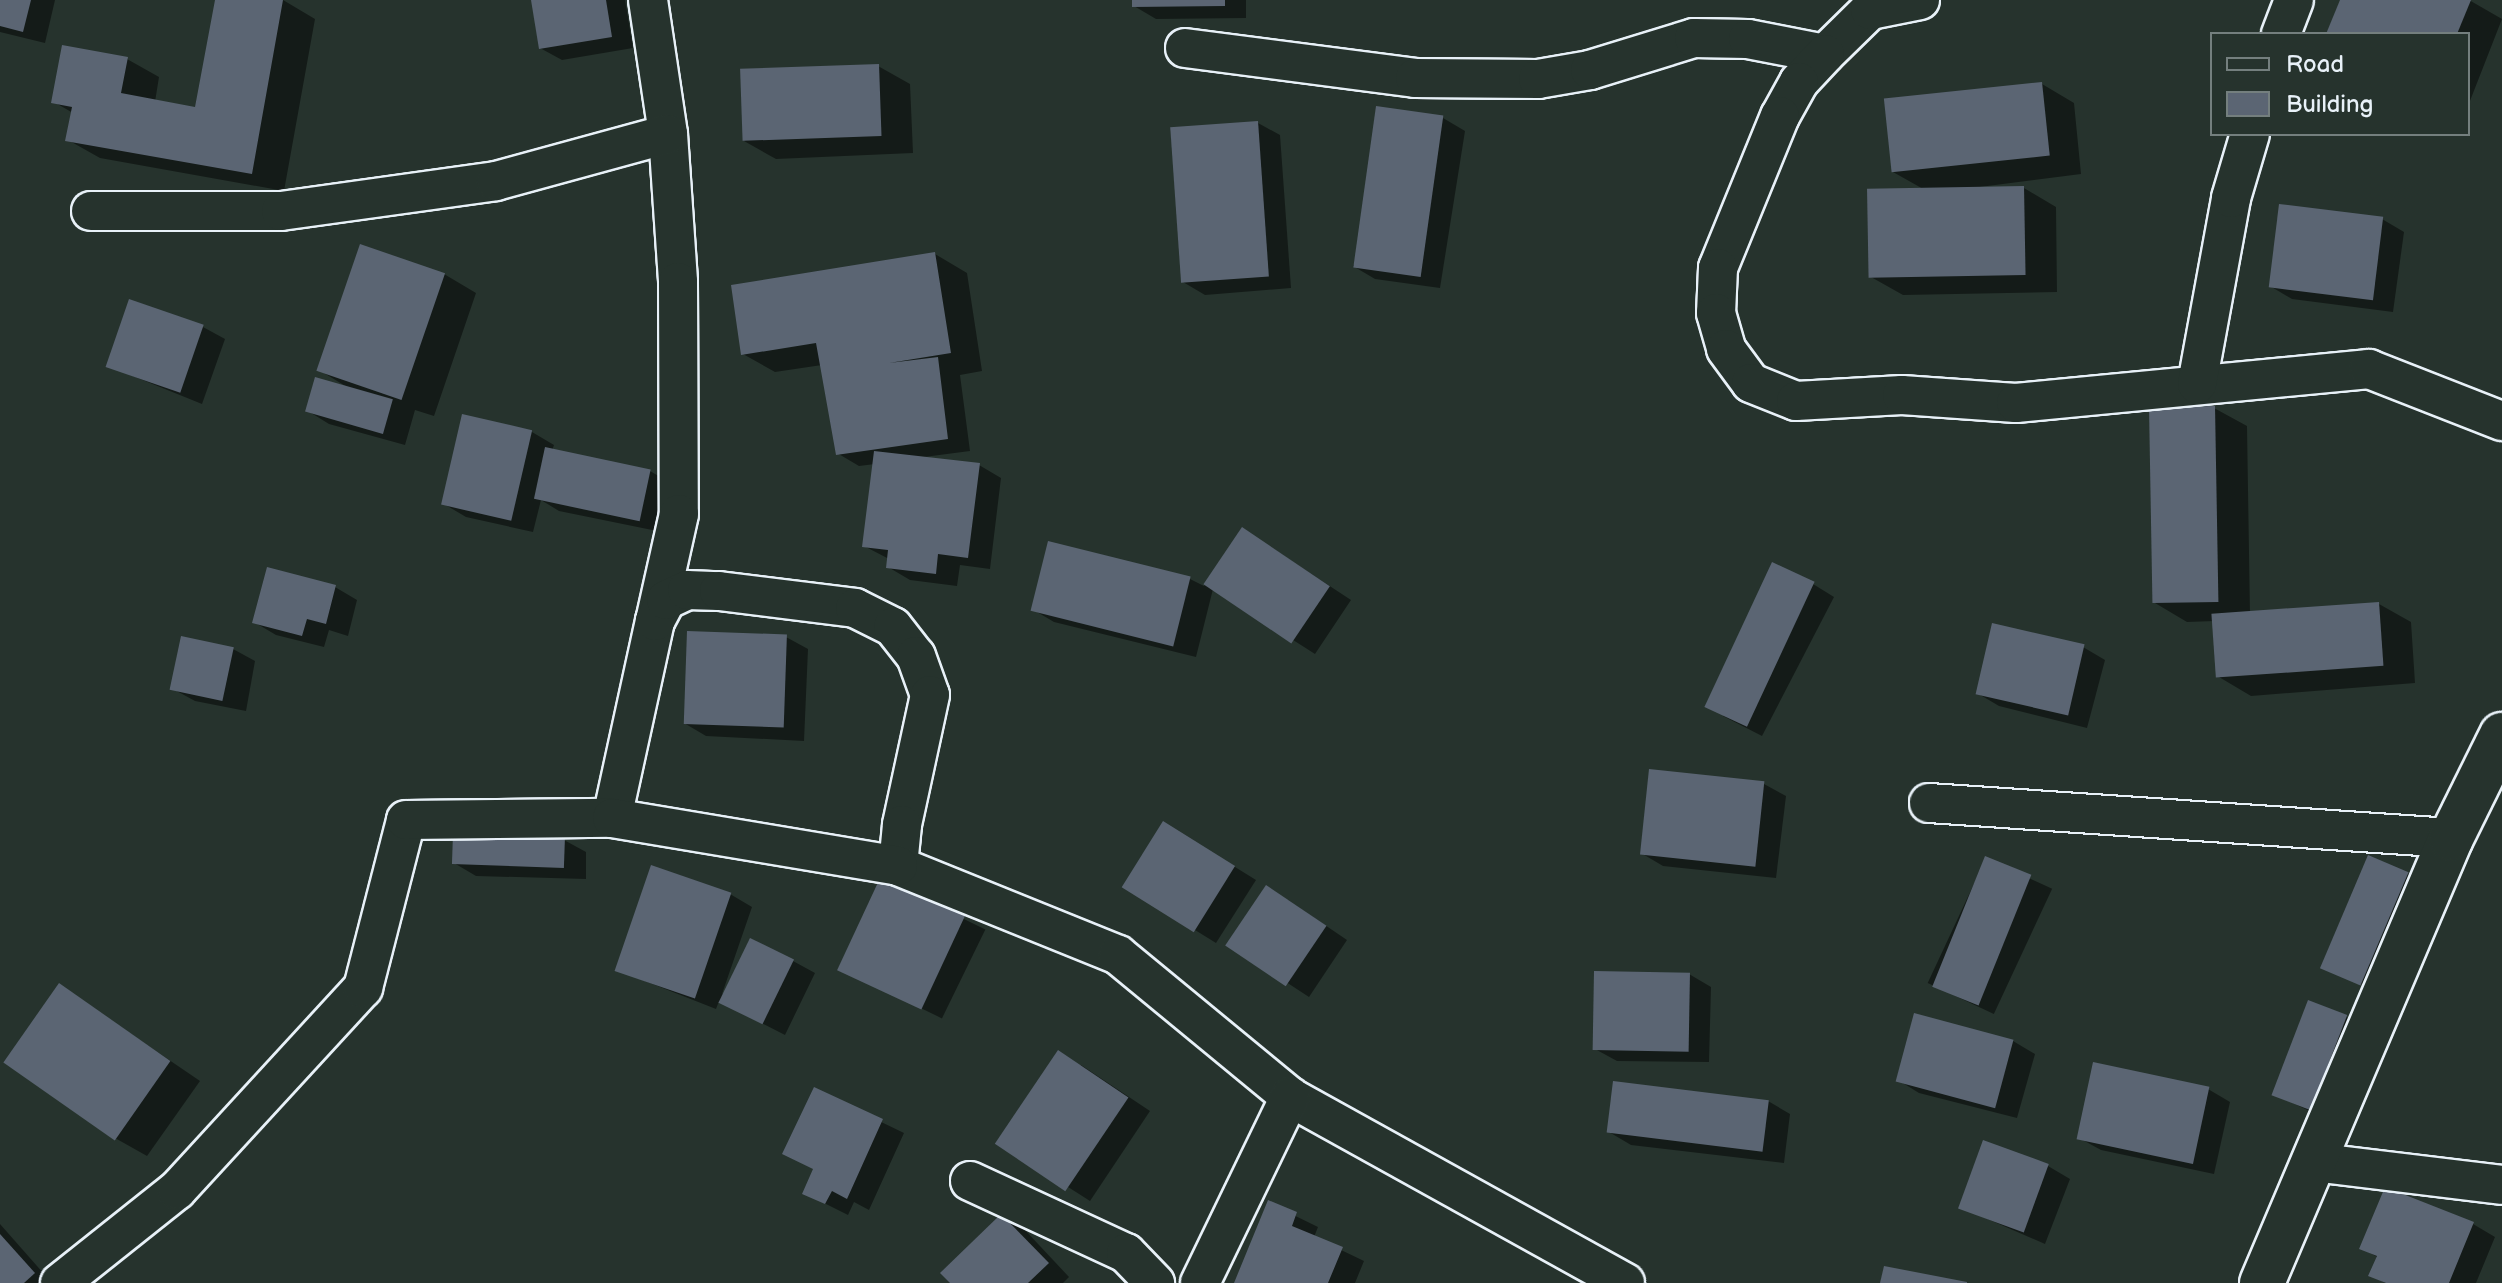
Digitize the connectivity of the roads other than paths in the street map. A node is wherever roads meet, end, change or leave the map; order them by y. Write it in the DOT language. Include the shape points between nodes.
graph roads {
  1 [pos="648,0"];
  2 [pos="1920,0"];
  3 [pos="2294,0"];
  4 [pos="1871,5"];
  5 [pos="2282,32"];
  6 [pos="1185,48"];
  7 [pos="1825,54"];
  8 [pos="668,134"];
  9 [pos="2249,136"];
  10 [pos="91,211"];
  11 [pos="2197,384"];
  12 [pos="2502,421"];
  13 [pos="655,621"];
  14 [pos="2502,735"];
  15 [pos="1929,803"];
  16 [pos="612,818"];
  17 [pos="2451,838"];
  18 [pos="898,866"];
  19 [pos="1290,1097"];
  20 [pos="2313,1162"];
  21 [pos="970,1181"];
  22 [pos="2502,1185"];
  23 [pos="60,1283"];
  24 [pos="1155,1283"];
  25 [pos="1200,1283"];
  26 [pos="1625,1283"];
  27 [pos="2262,1283"];
  1 -- 8 [label="street"];
  2 -- 4 [label="street"];
  3 -- 5 [label="street"];
  4 -- 7 [label="street"];
  6 -- 7 [label="street" via="1324,69 1495,82 1590,70 1694,38 1748,39"];
  7 -- 11 [label="street" via="1799,82 1780,116 1718,268 1716,313 1726,349 1751,383 1796,401 1902,395 2016,403"];
  8 -- 10 [label="street" via="496,181 296,209"];
  8 -- 13 [label="street" via="678,282 679,514"];
  9 -- 11 [label="street" via="2231,198"];
  11 -- 12 [label="street" via="2369,369"];
  13 -- 16 [label="street"];
  13 -- 18 [label="street" via="666,600 687,590 855,608 893,627 916,656 930,695"];
  14 -- 17 [label="street"];
  15 -- 17 [label="street"];
  16 -- 18 [label="street"];
  16 -- 23 [label="street" via="406,820 363,988 177,1190"];
  17 -- 20 [label="street"];
  18 -- 19 [label="street" via="1118,955"];
  19 -- 25 [label="street"];
  19 -- 26 [label="street"];
  20 -- 22 [label="street"];
  20 -- 27 [label="street"];
  21 -- 24 [label="street" via="1126,1253"];
}
